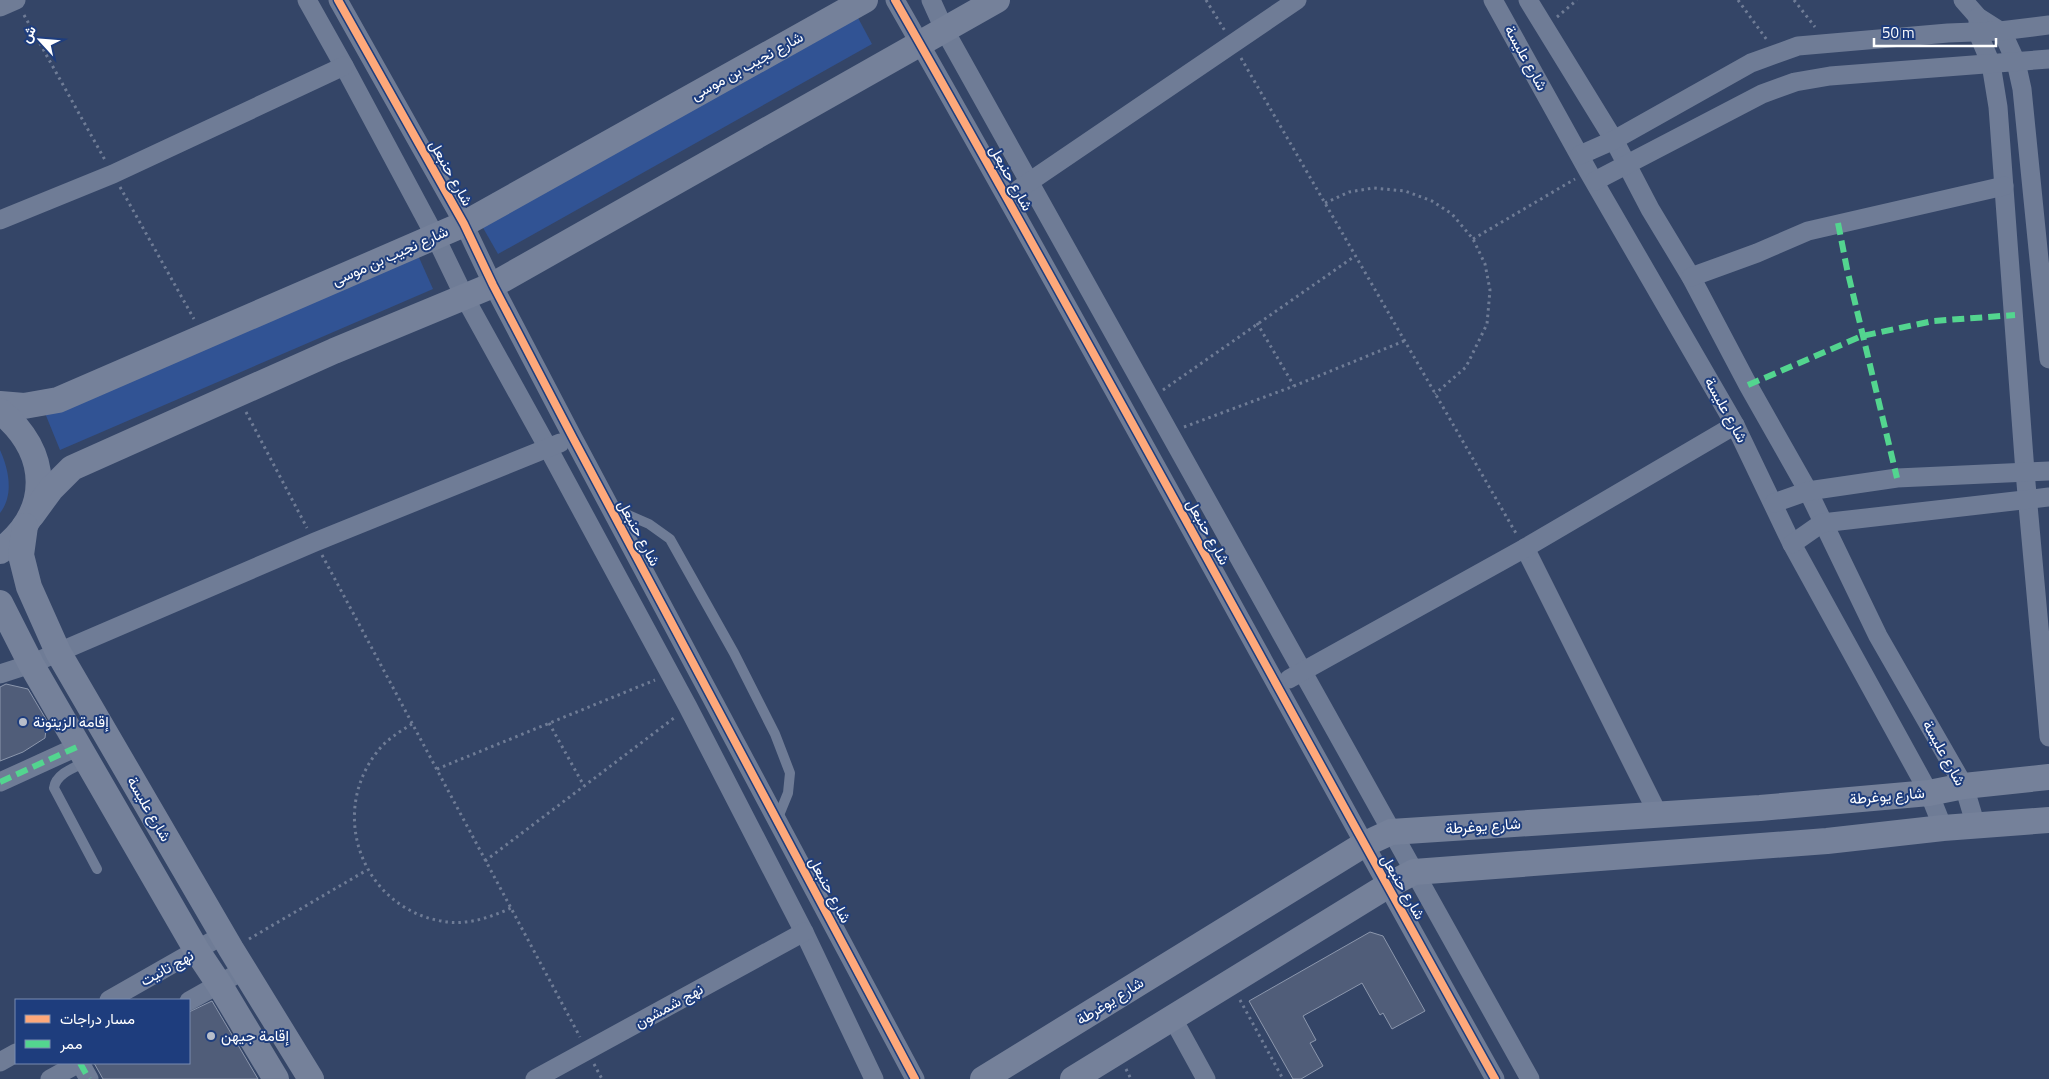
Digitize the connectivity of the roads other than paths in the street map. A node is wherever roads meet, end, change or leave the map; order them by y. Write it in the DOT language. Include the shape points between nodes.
graph roads {
  1 [pos="16,0"];
  2 [pos="307,0"];
  3 [pos="338,0"];
  4 [pos="865,0"];
  5 [pos="895,0"];
  6 [pos="930,0"];
  7 [pos="997,0"];
  8 [pos="1297,0"];
  9 [pos="1493,0"];
  10 [pos="1528,0"];
  11 [pos="1963,0"];
  12 [pos="0,7"];
  13 [pos="1978,25"];
  14 [pos="2049,25"];
  15 [pos="945,31"];
  16 [pos="2000,31"];
  17 [pos="920,45"];
  18 [pos="2049,59"];
  19 [pos="2016,62"];
  20 [pos="1991,64"];
  21 [pos="344,66"];
  22 [pos="1614,140"];
  23 [pos="1627,165"];
  24 [pos="1588,169"];
  25 [pos="1029,183"];
  26 [pos="2004,186"];
  27 [pos="1006,198"];
  28 [pos="0,220"];
  29 [pos="464,224"];
  30 [pos="435,236"];
  31 [pos="1691,277"];
  32 [pos="494,285"];
  33 [pos="464,298"];
  34 [pos="2049,359"];
  35 [pos="0,404"];
  36 [pos="0,411"];
  37 [pos="1736,426"];
  38 [pos="573,438"];
  39 [pos="548,448"];
  40 [pos="2049,471"];
  41 [pos="2025,472"];
  42 [pos="1808,491"];
  43 [pos="2049,497"];
  44 [pos="2028,500"];
  45 [pos="1774,503"];
  46 [pos="610,507"];
  47 [pos="28,521"];
  48 [pos="1822,522"];
  49 [pos="1792,544"];
  50 [pos="1525,548"];
  51 [pos="0,551"];
  52 [pos="0,603"];
  53 [pos="58,652"];
  54 [pos="31,664"];
  55 [pos="1301,673"];
  56 [pos="0,674"];
  57 [pos="1277,686"];
  58 [pos="2049,737"];
  59 [pos="84,754"];
  60 [pos="2049,777"];
  61 [pos="0,782"];
  62 [pos="1964,786"];
  63 [pos="1929,793"];
  64 [pos="1658,814"];
  65 [pos="777,820"];
  66 [pos="2049,820"];
  67 [pos="1976,826"];
  68 [pos="1943,828"];
  69 [pos="1391,832"];
  70 [pos="1363,845"];
  71 [pos="97,868"];
  72 [pos="1414,872"];
  73 [pos="1387,886"];
  74 [pos="804,932"];
  75 [pos="197,951"];
  76 [pos="233,952"];
  77 [pos="219,984"];
  78 [pos="111,999"];
  79 [pos="190,1000"];
  80 [pos="1173,1019"];
  81 [pos="15,1054"];
  82 [pos="0,1062"];
  83 [pos="77,1064"];
  84 [pos="80,1064"];
  85 [pos="50,1079"];
  86 [pos="89,1079"];
  87 [pos="276,1079"];
  88 [pos="311,1079"];
  89 [pos="535,1079"];
  90 [pos="874,1079"];
  91 [pos="915,1079"];
  92 [pos="984,1079"];
  93 [pos="1072,1079"];
  94 [pos="1206,1079"];
  95 [pos="1495,1079"];
  96 [pos="1530,1079"];
  1 -- 12 [label="street"];
  2 -- 21 [label="street"];
  3 -- 29 [label="street, شارع حنبعل"];
  4 -- 29 [label="street, شارع نجيب بن موسى"];
  5 -- 17 [label="street, شارع حنبعل"];
  6 -- 15 [label="street, شارع حنبعل"];
  7 -- 15 [label="street"];
  8 -- 25 [label="street"];
  9 -- 24 [label="street, شارع عليسة"];
  10 -- 22 [label="street, شارع عليسة"];
  11 -- 13 [label="street"];
  13 -- 16 [label="street"];
  13 -- 20 [label="street"];
  13 -- 22 [label="street" via="1948,33 1798,46 1751,63"];
  14 -- 16 [label="street"];
  15 -- 17 [label="street"];
  15 -- 25 [label="street, شارع حنبعل"];
  16 -- 19 [label="street"];
  17 -- 27 [label="street, شارع حنبعل"];
  17 -- 32 [label="street"];
  18 -- 19 [label="street"];
  19 -- 20 [label="street"];
  19 -- 34 [label="street" via="2022,89"];
  20 -- 23 [label="street" via="1830,76 1794,82 1762,94"];
  20 -- 26 [label="street"];
  21 -- 28 [label="street" via="113,174"];
  21 -- 30 [label="street"];
  22 -- 23 [label="street, شارع عليسة"];
  22 -- 24 [label="street"];
  23 -- 24 [label="street"];
  23 -- 31 [label="street, شارع عليسة"];
  24 -- 37 [label="street, شارع عليسة"];
  25 -- 27 [label="street"];
  25 -- 55 [label="street, شارع حنبعل"];
  26 -- 31 [label="street" via="1808,231"];
  26 -- 41 [label="street"];
  27 -- 57 [label="street, شارع حنبعل"];
  29 -- 30 [label="street, شارع نجيب بن موسى"];
  29 -- 32 [label="street, شارع حنبعل"];
  30 -- 33 [label="street"];
  30 -- 35 [label="street, شارع نجيب بن موسى" via="58,400 24,406"];
  31 -- 42 [label="street, شارع عليسة"];
  32 -- 33 [label="street"];
  32 -- 38 [label="street, شارع حنبعل"];
  33 -- 39 [label="street"];
  33 -- 47 [label="street" via="236,393 72,468 51,489"];
  36 -- 47 [label="street, شارع عليسة" via="15,423 35,457 39,476 38,496"];
  37 -- 45 [label="street, شارع عليسة"];
  37 -- 50 [label="street"];
  38 -- 39 [label="street"];
  38 -- 46 [label="street, شارع حنبعل"];
  39 -- 53 [label="street" via="315,542"];
  39 -- 74 [label="street" via="688,707"];
  40 -- 41 [label="street"];
  41 -- 42 [label="street" via="1897,478"];
  41 -- 44 [label="street"];
  42 -- 45 [label="street"];
  42 -- 48 [label="street, شارع عليسة"];
  43 -- 44 [label="street"];
  44 -- 48 [label="street"];
  44 -- 58 [label="street"];
  45 -- 49 [label="street, شارع عليسة"];
  46 -- 65 [label="street, شارع حنبعل"];
  46 -- 65 [label="lane" via="649,524 670,540 734,653 775,734 790,773 788,794"];
  47 -- 51 [label="street" via="13,541"];
  47 -- 53 [label="street, شارع عليسة" via="21,555 29,587"];
  48 -- 49 [label="street"];
  48 -- 62 [label="street, شارع عليسة" via="1878,636"];
  49 -- 63 [label="street, شارع عليسة"];
  50 -- 55 [label="street"];
  50 -- 64 [label="street"];
  52 -- 54 [label="street, شارع عليسة"];
  53 -- 54 [label="street"];
  53 -- 76 [label="street, شارع عليسة"];
  54 -- 56 [label="street"];
  54 -- 59 [label="street, شارع عليسة"];
  55 -- 57 [label="street"];
  55 -- 69 [label="street, شارع حنبعل"];
  57 -- 70 [label="street, شارع حنبعل"];
  59 -- 61 [label="street"];
  59 -- 71 [label="lane" via="60,776 54,788"];
  59 -- 75 [label="street, شارع عليسة"];
  60 -- 62 [label="street, شارع يوغرطة"];
  62 -- 63 [label="street, شارع يوغرطة"];
  62 -- 67 [label="street, شارع عليسة"];
  63 -- 64 [label="street, شارع يوغرطة"];
  63 -- 68 [label="street, شارع عليسة"];
  64 -- 69 [label="street, شارع يوغرطة"];
  65 -- 91 [label="street, شارع حنبعل"];
  66 -- 67 [label="street"];
  67 -- 68 [label="street"];
  68 -- 72 [label="street" via="1827,841"];
  69 -- 70 [label="street, شارع يوغرطة"];
  69 -- 72 [label="street, شارع حنبعل"];
  70 -- 73 [label="street, شارع حنبعل"];
  70 -- 92 [label="street, شارع يوغرطة"];
  72 -- 73 [label="street"];
  72 -- 96 [label="street, شارع حنبعل"];
  73 -- 80 [label="street"];
  73 -- 95 [label="street, شارع حنبعل"];
  74 -- 89 [label="street, نهج شمشون"];
  74 -- 90 [label="street"];
  75 -- 76 [label="street, نهج تانيت"];
  75 -- 77 [label="street, شارع عليسة"];
  75 -- 78 [label="street, نهج تانيت"];
  76 -- 77 [label="street"];
  76 -- 88 [label="street, شارع عليسة"];
  77 -- 79 [label="street"];
  77 -- 87 [label="street, شارع عليسة"];
  80 -- 93 [label="street"];
  80 -- 94 [label="street"];
  81 -- 82 [label="street"];
  83 -- 85 [label="street"];
  84 -- 86 [label="street"];
}
